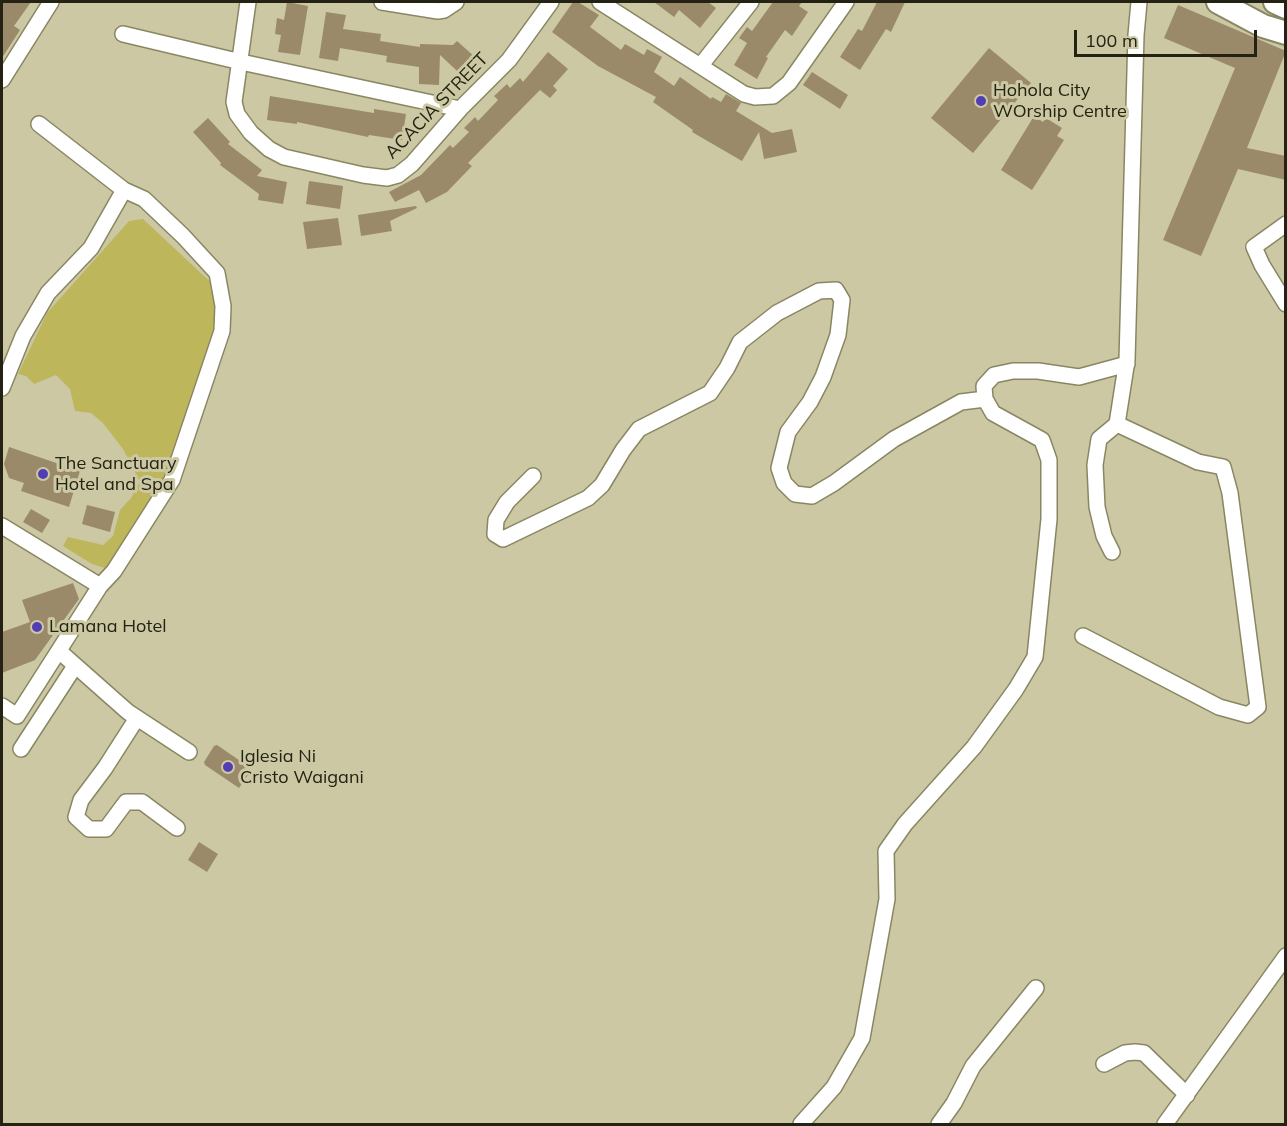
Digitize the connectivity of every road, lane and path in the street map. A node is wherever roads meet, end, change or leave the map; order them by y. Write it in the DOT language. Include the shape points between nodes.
graph roads {
  1 [pos="51,2"];
  2 [pos="248,2"];
  3 [pos="382,2"];
  4 [pos="456,2"];
  5 [pos="551,2"];
  6 [pos="600,2"];
  7 [pos="751,2"];
  8 [pos="846,2"];
  9 [pos="1139,2"];
  10 [pos="1218,2"];
  11 [pos="1275,2"];
  12 [pos="1286,7"];
  13 [pos="1286,33"];
  14 [pos="123,34"];
  15 [pos="241,62"];
  16 [pos="701,65"];
  17 [pos="2,80"];
  18 [pos="460,109"];
  19 [pos="39,124"];
  20 [pos="124,190"];
  21 [pos="1286,224"];
  22 [pos="1286,304"];
  23 [pos="1127,364"];
  24 [pos="2,388"];
  25 [pos="985,399"];
  26 [pos="1117,423"];
  27 [pos="533,476"];
  28 [pos="2,526"];
  29 [pos="1112,552"];
  30 [pos="100,586"];
  31 [pos="1083,636"];
  32 [pos="59,651"];
  33 [pos="75,666"];
  34 [pos="2,706"];
  35 [pos="137,718"];
  36 [pos="21,749"];
  37 [pos="189,752"];
  38 [pos="177,828"];
  39 [pos="1286,956"];
  40 [pos="1036,988"];
  41 [pos="1104,1064"];
  42 [pos="1187,1095"];
  43 [pos="801,1125"];
  44 [pos="939,1125"];
  45 [pos="1165,1125"];
  1 -- 17 [label="street"];
  2 -- 15 [label="street, ACACIA STREET"];
  3 -- 4 [label="street" via="444,10"];
  5 -- 18 [label="street, ACACIA STREET" via="509,60"];
  6 -- 16 [label="street"];
  7 -- 16 [label="street"];
  8 -- 16 [label="street" via="789,83 773,96 744,94"];
  9 -- 23 [label="street"];
  10 -- 13 [label="main road" via="1263,26"];
  11 -- 12 [label="main road"];
  14 -- 15 [label="street"];
  15 -- 18 [label="street"];
  15 -- 18 [label="street, ACACIA STREET" via="234,102 237,114 260,142 284,157 363,175 398,175"];
  19 -- 20 [label="street"];
  20 -- 24 [label="street" via="91,248 48,293 23,336"];
  20 -- 30 [label="street" via="144,199 218,273 222,331 172,480 114,571"];
  21 -- 22 [label="street" via="1254,247"];
  23 -- 25 [label="street" via="1079,377 1038,370 994,375 984,386"];
  23 -- 26 [label="street"];
  25 -- 27 [label="street" via="961,402 894,439 812,496 795,494 784,483 779,468 788,432 823,377 838,335 842,300 836,290 819,291 777,313 740,342 710,393 639,429 602,485 588,498 502,539 495,534 496,520 507,502"];
  25 -- 43 [label="street" via="993,413 1042,440 1049,460 1049,519 1035,657 974,747 886,851 887,899 862,1038 834,1087"];
  26 -- 29 [label="street" via="1099,439 1095,465 1097,507"];
  26 -- 31 [label="street" via="1198,462 1223,467 1230,493 1258,707 1248,715 1219,707"];
  28 -- 30 [label="street"];
  30 -- 32 [label="street"];
  32 -- 33 [label="street"];
  32 -- 34 [label="street" via="17,717"];
  33 -- 35 [label="street"];
  33 -- 36 [label="street"];
  35 -- 37 [label="street"];
  35 -- 38 [label="street" via="81,800 76,817 89,829 106,829 126,802 142,802"];
  39 -- 42 [label="street"];
  40 -- 44 [label="street" via="973,1065"];
  41 -- 42 [label="street" via="1125,1053 1144,1053"];
  42 -- 45 [label="street"];
}
